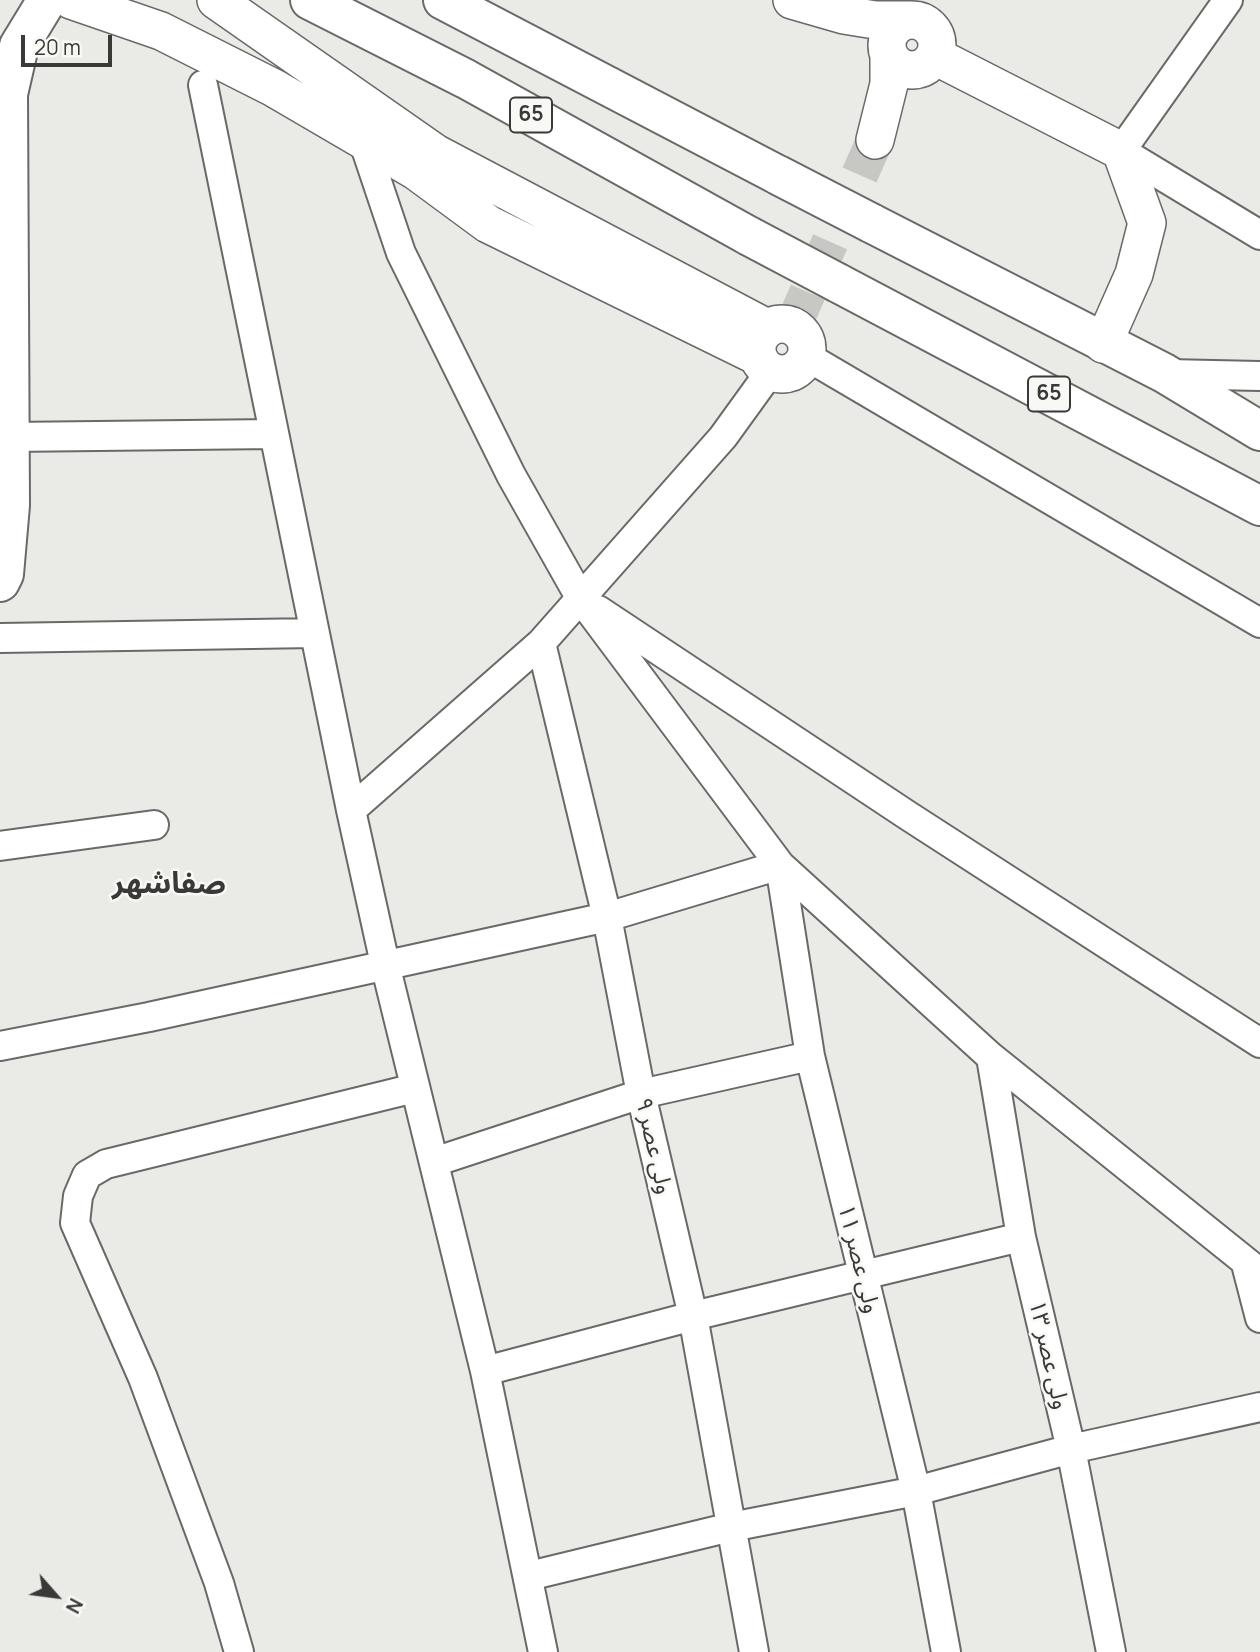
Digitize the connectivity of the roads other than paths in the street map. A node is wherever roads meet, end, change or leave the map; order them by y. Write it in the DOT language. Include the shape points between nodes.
graph roads {
  1 [pos="47,0"];
  2 [pos="71,0"];
  3 [pos="216,0"];
  4 [pos="310,0"];
  5 [pos="443,0"];
  6 [pos="792,0"];
  7 [pos="1228,0"];
  8 [pos="203,85"];
  9 [pos="342,86"];
  10 [pos="363,140"];
  11 [pos="1121,151"];
  12 [pos="1260,235"];
  13 [pos="1103,344"];
  14 [pos="765,352"];
  15 [pos="806,356"];
  16 [pos="1164,373"];
  17 [pos="1260,376"];
  18 [pos="1260,430"];
  19 [pos="274,434"];
  20 [pos="9,438"];
  21 [pos="1260,506"];
  22 [pos="0,582"];
  23 [pos="581,599"];
  24 [pos="1260,623"];
  25 [pos="314,633"];
  26 [pos="0,638"];
  27 [pos="541,643"];
  28 [pos="351,810"];
  29 [pos="154,825"];
  30 [pos="0,846"];
  31 [pos="780,864"];
  32 [pos="607,917"];
  33 [pos="384,964"];
  34 [pos="1260,1043"];
  35 [pos="0,1045"];
  36 [pos="810,1055"];
  37 [pos="991,1057"];
  38 [pos="415,1088"];
  39 [pos="641,1094"];
  40 [pos="434,1162"];
  41 [pos="1021,1237"];
  42 [pos="1253,1269"];
  43 [pos="862,1274"];
  44 [pos="693,1316"];
  45 [pos="1260,1318"];
  46 [pos="485,1371"];
  47 [pos="1260,1407"];
  48 [pos="1071,1449"];
  49 [pos="916,1491"];
  50 [pos="731,1527"];
  51 [pos="529,1576"];
  52 [pos="239,1652"];
  53 [pos="542,1652"];
  54 [pos="754,1652"];
  55 [pos="946,1652"];
  56 [pos="1111,1652"];
  1 -- 20 [label="main road" via="19,46 8,94"];
  2 -- 10 [label="street" via="161,31"];
  3 -- 9 [label="street"];
  4 -- 21 [label="main road, 65, bridge" via="466,79 748,236"];
  5 -- 13 [label="main road, bridge"];
  6 -- 11 [label="street" via="875,20 908,50"];
  7 -- 11 [label="street"];
  8 -- 19 [label="street"];
  9 -- 10 [label="street"];
  9 -- 14 [label="street" via="435,153"];
  10 -- 14 [label="street" via="416,171 488,224"];
  10 -- 23 [label="street" via="401,253 511,475"];
  11 -- 12 [label="street"];
  11 -- 13 [label="street" via="1147,223 1134,274"];
  13 -- 16 [label="main road"];
  14 -- 15 [label="street" via="780,324 795,327 805,340"];
  14 -- 23 [label="street" via="723,437"];
  15 -- 24 [label="street"];
  16 -- 17 [label="street"];
  16 -- 18 [label="main road"];
  19 -- 20 [label="street"];
  19 -- 25 [label="street"];
  20 -- 22 [label="main road" via="10,505"];
  23 -- 27 [label="street"];
  23 -- 31 [label="street"];
  23 -- 34 [label="street"];
  25 -- 26 [label="street"];
  25 -- 28 [label="street"];
  27 -- 28 [label="street"];
  27 -- 32 [label="street, ولی عصر ۹"];
  28 -- 33 [label="street"];
  29 -- 30 [label="street"];
  31 -- 32 [label="street"];
  31 -- 36 [label="street, ولی عصر ۱۱"];
  31 -- 37 [label="street"];
  32 -- 33 [label="street"];
  32 -- 39 [label="street, ولی عصر ۹"];
  33 -- 35 [label="street"];
  33 -- 38 [label="street"];
  36 -- 39 [label="street"];
  36 -- 43 [label="street, ولی عصر ۱۱"];
  37 -- 41 [label="street, ولی عصر ۱۳"];
  37 -- 42 [label="street"];
  38 -- 40 [label="street"];
  38 -- 52 [label="street" via="106,1164 87,1175 78,1196 75,1223 143,1378 219,1583"];
  39 -- 40 [label="street"];
  39 -- 44 [label="street, ولی عصر ۹"];
  40 -- 46 [label="street"];
  41 -- 43 [label="street"];
  41 -- 48 [label="street, ولی عصر ۱۳"];
  42 -- 45 [label="street"];
  43 -- 44 [label="street"];
  43 -- 49 [label="street, ولی عصر ۱۱"];
  44 -- 46 [label="street"];
  44 -- 50 [label="street, ولی عصر ۹"];
  46 -- 51 [label="street"];
  47 -- 48 [label="street"];
  48 -- 49 [label="street"];
  48 -- 56 [label="street, ولی عصر ۱۳"];
  49 -- 50 [label="street"];
  49 -- 55 [label="street, ولی عصر ۱۱"];
  50 -- 51 [label="street"];
  50 -- 54 [label="street, ولی عصر ۹"];
  51 -- 53 [label="street"];
}
